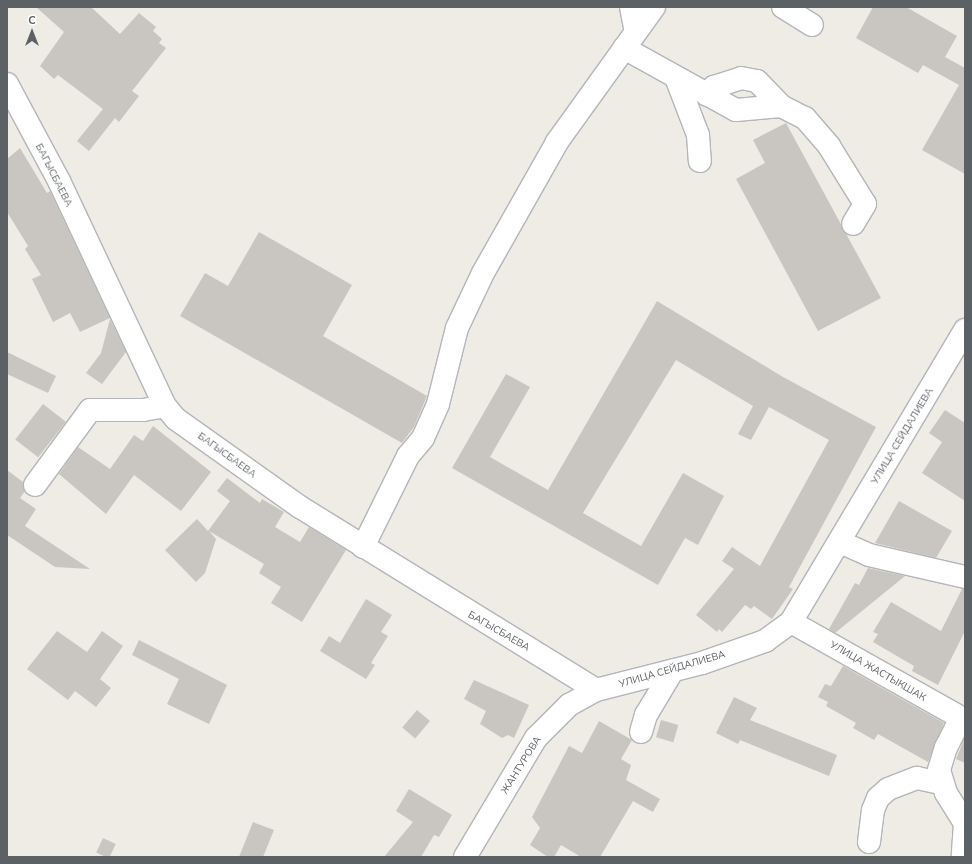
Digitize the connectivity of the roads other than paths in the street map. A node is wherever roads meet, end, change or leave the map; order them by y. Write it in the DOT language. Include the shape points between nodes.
graph roads {
  1 [pos="631,7"];
  2 [pos="654,7"];
  3 [pos="783,7"];
  4 [pos="812,25"];
  5 [pos="630,40"];
  6 [pos="677,80"];
  7 [pos="7,84"];
  8 [pos="707,95"];
  9 [pos="781,106"];
  10 [pos="700,161"];
  11 [pos="853,224"];
  12 [pos="965,330"];
  13 [pos="165,406"];
  14 [pos="35,485"];
  15 [pos="840,542"];
  16 [pos="363,547"];
  17 [pos="965,577"];
  18 [pos="791,622"];
  19 [pos="673,670"];
  20 [pos="596,690"];
  21 [pos="963,719"];
  22 [pos="641,732"];
  23 [pos="931,781"];
  24 [pos="869,842"];
  25 [pos="963,855"];
  26 [pos="465,857"];
  1 -- 5 [label="street"];
  2 -- 5 [label="street"];
  3 -- 4 [label="street"];
  5 -- 6 [label="street"];
  5 -- 16 [label="street" via="557,142 483,273 457,328 438,404 423,438 408,456"];
  6 -- 8 [label="street"];
  6 -- 10 [label="street" via="698,135"];
  7 -- 13 [label="street, БАГЫСБАЕВА" via="59,181"];
  8 -- 9 [label="street" via="736,110"];
  8 -- 9 [label="street" via="714,87 741,78 757,82"];
  9 -- 11 [label="street" via="805,118 829,146 865,204"];
  12 -- 15 [label="street, УЛИЦА СЕЙДАЛИЕВА"];
  13 -- 14 [label="street" via="143,410 90,410"];
  13 -- 16 [label="street, БАГЫСБАЕВА" via="176,419 300,507"];
  15 -- 17 [label="street" via="869,555"];
  15 -- 18 [label="street, УЛИЦА СЕЙДАЛИЕВА"];
  16 -- 20 [label="street, БАГЫСБАЕВА"];
  18 -- 19 [label="street, УЛИЦА СЕЙДАЛИЕВА" via="765,641"];
  18 -- 21 [label="street, УЛИЦА ЖАСТЫКШАК"];
  19 -- 20 [label="street, УЛИЦА СЕЙДАЛИЕВА"];
  19 -- 22 [label="street" via="652,704"];
  20 -- 26 [label="street, ЖАНТУРОВА" via="569,705 536,738"];
  21 -- 23 [label="street"];
  23 -- 24 [label="street" via="902,781 878,798 869,828"];
  23 -- 25 [label="street" via="962,815"];
}
